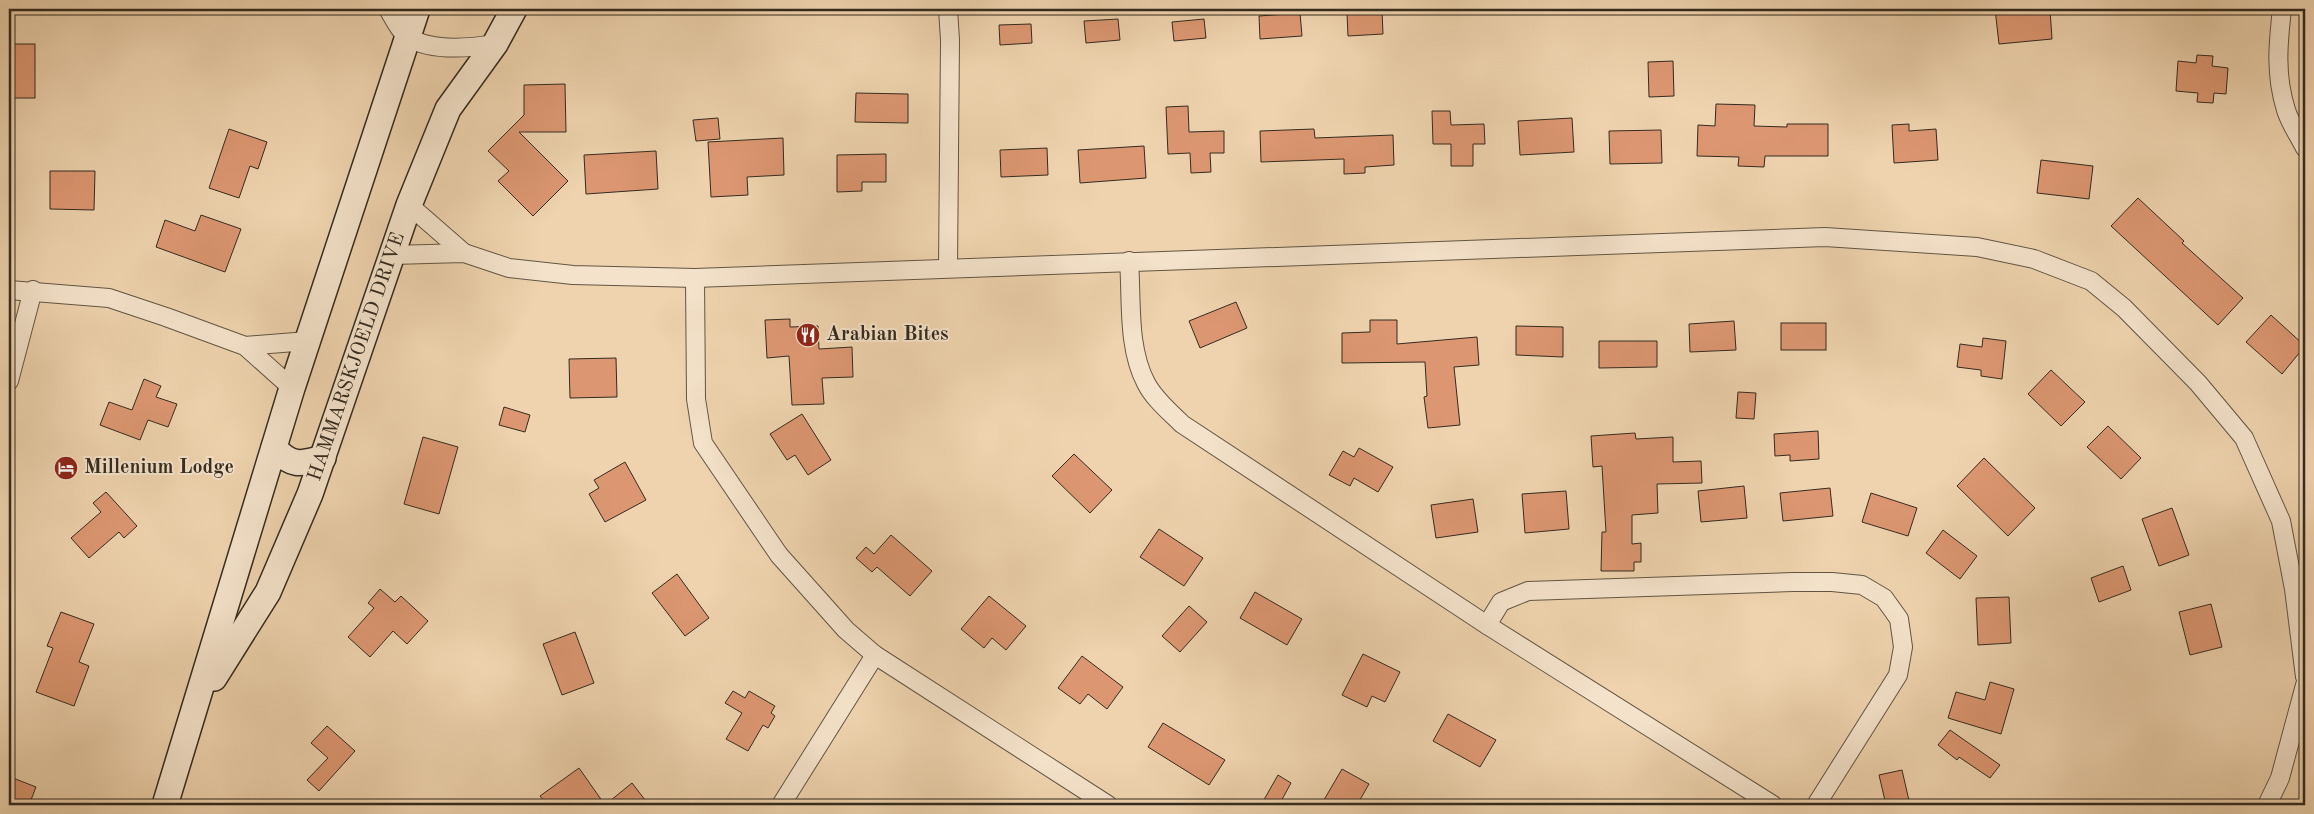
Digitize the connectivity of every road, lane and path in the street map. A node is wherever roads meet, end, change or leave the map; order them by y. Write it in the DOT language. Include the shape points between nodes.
graph roads {
  1 [pos="388,9"];
  2 [pos="417,9"];
  3 [pos="514,9"];
  4 [pos="948,9"];
  5 [pos="2282,9"];
  6 [pos="408,37"];
  7 [pos="495,44"];
  8 [pos="2305,148"];
  9 [pos="409,205"];
  10 [pos="464,253"];
  11 [pos="392,255"];
  12 [pos="1129,261"];
  13 [pos="948,267"];
  14 [pos="695,278"];
  15 [pos="9,290"];
  16 [pos="33,290"];
  17 [pos="308,340"];
  18 [pos="246,346"];
  19 [pos="9,381"];
  20 [pos="292,388"];
  21 [pos="274,448"];
  22 [pos="323,458"];
  23 [pos="1487,625"];
  24 [pos="875,655"];
  25 [pos="2305,678"];
  26 [pos="2305,685"];
  27 [pos="197,705"];
  28 [pos="165,805"];
  29 [pos="781,805"];
  30 [pos="1108,805"];
  31 [pos="1773,805"];
  32 [pos="1816,805"];
  33 [pos="2268,805"];
  1 -- 6 [label="street"];
  2 -- 6 [label="main road, HAMMARSKJOELD DRIVE"];
  3 -- 7 [label="main road, HAMMARSKJOELD DRIVE"];
  4 -- 13 [label="street"];
  5 -- 8 [label="street" via="2278,80 2287,112"];
  6 -- 7 [label="street" via="443,47 466,49"];
  6 -- 17 [label="main road, HAMMARSKJOELD DRIVE"];
  7 -- 9 [label="main road, HAMMARSKJOELD DRIVE" via="448,109"];
  9 -- 10 [label="street"];
  9 -- 11 [label="main road, HAMMARSKJOELD DRIVE"];
  10 -- 11 [label="street"];
  10 -- 14 [label="street" via="509,268 573,275"];
  11 -- 22 [label="main road, HAMMARSKJOELD DRIVE"];
  12 -- 13 [label="street"];
  12 -- 23 [label="street" via="1135,350 1146,384 1162,405 1182,424"];
  12 -- 25 [label="street" via="1825,236 1976,247 2034,259 2091,281 2124,308 2198,383 2244,438 2280,521 2294,589"];
  13 -- 14 [label="street"];
  14 -- 24 [label="street" via="696,400 703,443 779,555 846,630"];
  15 -- 16 [label="street"];
  16 -- 18 [label="street" via="109,298"];
  16 -- 19 [label="street"];
  17 -- 18 [label="street"];
  17 -- 20 [label="main road, HAMMARSKJOELD DRIVE"];
  18 -- 20 [label="street"];
  20 -- 21 [label="main road, HAMMARSKJOELD DRIVE"];
  21 -- 22 [label="main road" via="285,459 295,463"];
  21 -- 27 [label="main road, HAMMARSKJOELD DRIVE"];
  22 -- 27 [label="main road, HAMMARSKJOELD DRIVE" via="268,592"];
  23 -- 31 [label="street"];
  23 -- 32 [label="street" via="1501,602 1528,591 1793,582 1862,585 1884,598 1899,620 1903,647 1898,675"];
  24 -- 29 [label="street"];
  24 -- 30 [label="street"];
  26 -- 33 [label="street" via="2280,778"];
  27 -- 28 [label="main road, HAMMARSKJOELD DRIVE"];
}
